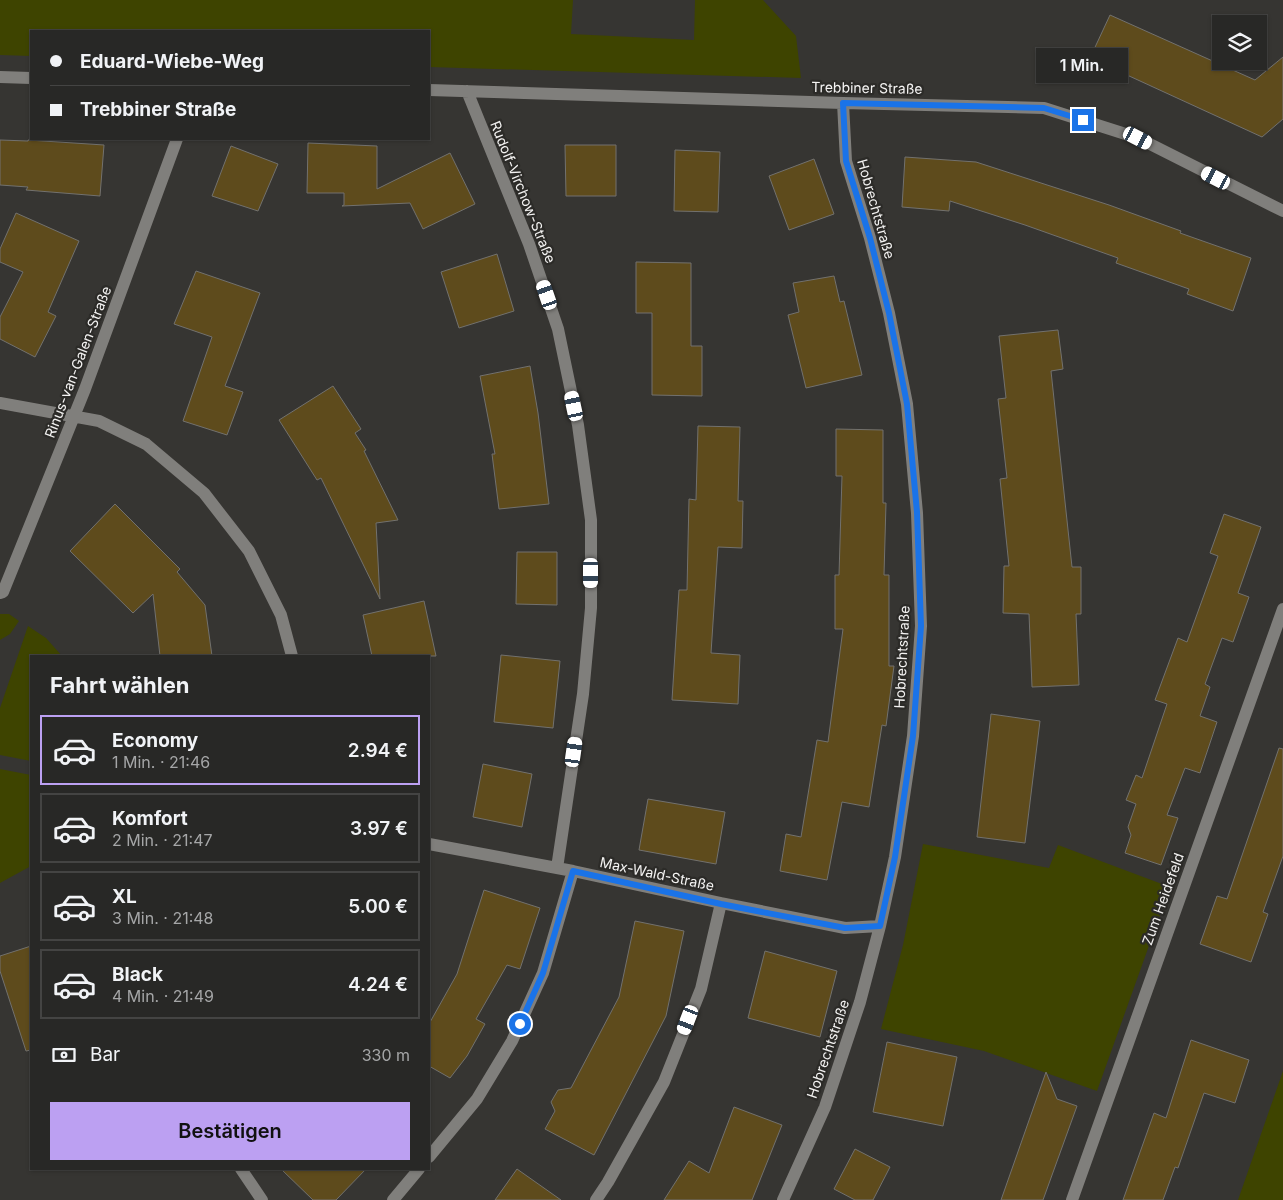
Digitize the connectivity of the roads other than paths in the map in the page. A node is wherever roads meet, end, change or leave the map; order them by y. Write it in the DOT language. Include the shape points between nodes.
graph roads {
  1 [pos="0,78"];
  2 [pos="30,78"];
  3 [pos="430,90"];
  4 [pos="467,91"];
  5 [pos="843,103"];
  6 [pos="177,140"];
  7 [pos="1283,211"];
  8 [pos="0,403"];
  9 [pos="74,416"];
  10 [pos="0,594"];
  11 [pos="1283,609"];
  12 [pos="292,655"];
  13 [pos="430,844"];
  14 [pos="557,868"];
  15 [pos="573,871"];
  16 [pos="721,904"];
  17 [pos="880,926"];
  18 [pos="430,1156"];
  19 [pos="242,1170"];
  20 [pos="418,1170"];
  21 [pos="262,1200"];
  22 [pos="393,1200"];
  23 [pos="596,1200"];
  24 [pos="783,1200"];
  25 [pos="1072,1200"];
  1 -- 2 [label="street"];
  3 -- 4 [label="street, Trebbiner Straße"];
  4 -- 5 [label="street, Trebbiner Straße"];
  4 -- 14 [label="street, Rudolf-Virchow-Straße" via="530,244 558,329 578,425 591,520 591,608 583,694"];
  5 -- 7 [label="street, Trebbiner Straße" via="1044,108 1138,138"];
  5 -- 17 [label="street, Hobrechtstraße" via="846,161 889,313 907,404 917,512 921,626 913,736 895,857"];
  6 -- 9 [label="street, Rinus-van-Galen-Straße"];
  8 -- 9 [label="street"];
  9 -- 10 [label="street, Rinus-van-Galen-Straße"];
  9 -- 12 [label="street" via="98,421 146,444 204,493 250,551 281,616"];
  11 -- 25 [label="street, Zum Heidefeld"];
  13 -- 14 [label="street, Max-Wald-Straße"];
  14 -- 15 [label="street, Max-Wald-Straße"];
  15 -- 16 [label="street, Max-Wald-Straße"];
  15 -- 18 [label="street" via="543,973 512,1041 477,1099"];
  16 -- 17 [label="street, Max-Wald-Straße" via="845,928"];
  16 -- 23 [label="street" via="701,989 664,1082"];
  17 -- 24 [label="street, Hobrechtstraße" via="860,1002 825,1106"];
  19 -- 21 [label="street"];
  20 -- 22 [label="street"];
}
